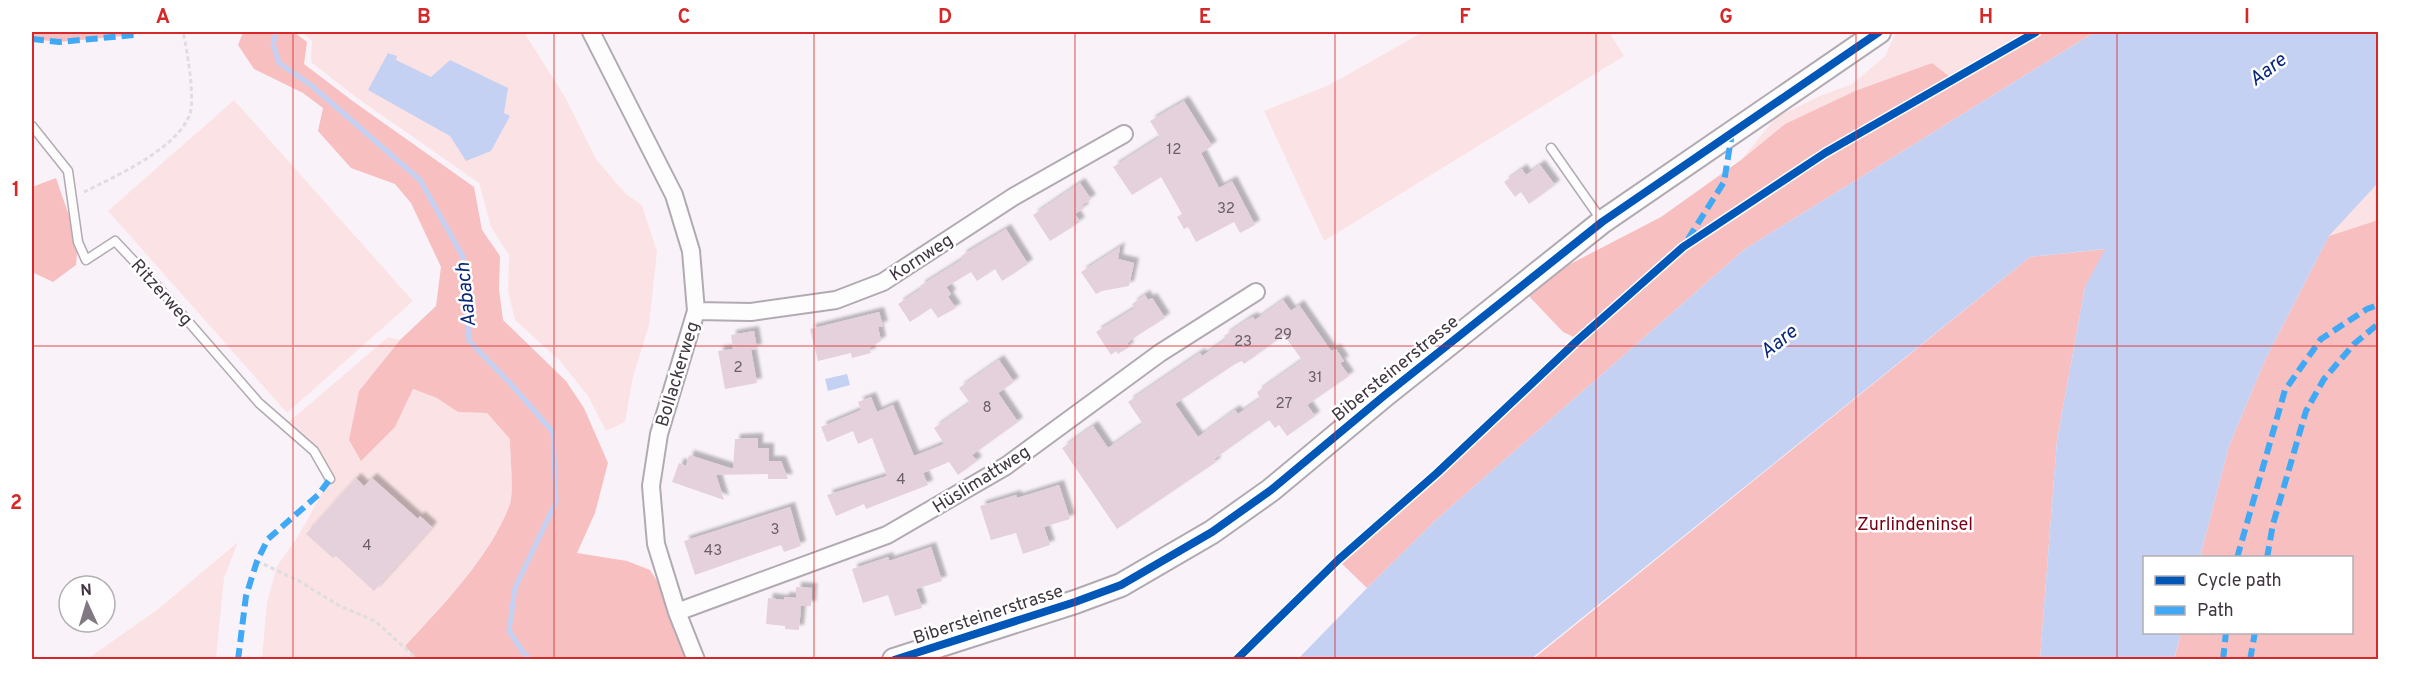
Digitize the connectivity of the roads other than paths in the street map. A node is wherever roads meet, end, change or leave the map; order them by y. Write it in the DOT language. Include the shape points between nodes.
graph roads {
  1 [pos="591,32"];
  2 [pos="1879,32"];
  3 [pos="32,126"];
  4 [pos="1124,134"];
  5 [pos="1551,148"];
  6 [pos="1602,222"];
  7 [pos="1256,292"];
  8 [pos="696,312"];
  9 [pos="330,479"];
  10 [pos="677,612"];
  11 [pos="696,660"];
  12 [pos="894,660"];
  1 -- 8 [label="street, Bollackerweg" via="674,195 691,251"];
  2 -- 6 [label="main road, Bibersteinerstrasse"];
  3 -- 9 [label="lane, Ritzerweg" via="68,171 78,242 86,260 115,241 259,404 314,451"];
  4 -- 8 [label="street, Kornweg" via="1013,196 883,282 836,300 751,312"];
  5 -- 6 [label="lane"];
  6 -- 12 [label="main road, Bibersteinerstrasse" via="1271,490 1185,548 1121,585"];
  7 -- 10 [label="street, Hüslimattweg" via="1160,353 1006,466 887,535"];
  8 -- 10 [label="street, Bollackerweg" via="659,434 651,486 656,544"];
  10 -- 11 [label="street, Bollackerweg"];
}
